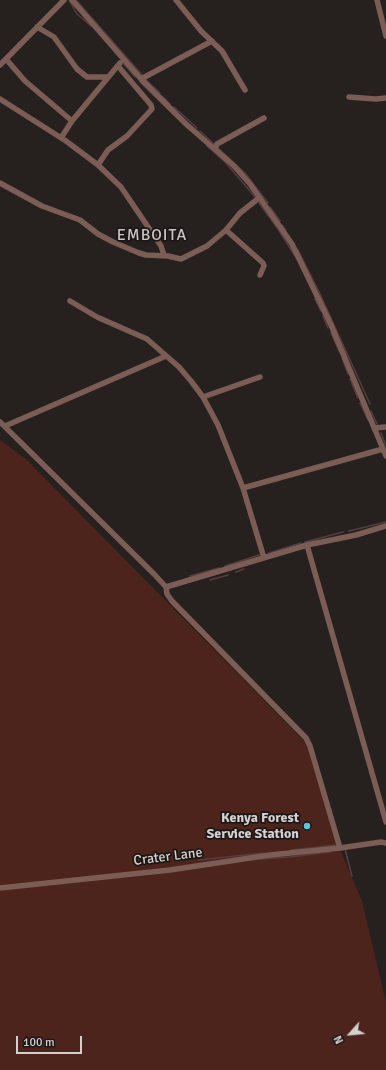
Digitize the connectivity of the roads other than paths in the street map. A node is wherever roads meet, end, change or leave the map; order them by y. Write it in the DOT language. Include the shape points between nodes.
graph roads {
  1 [pos="64,0"];
  2 [pos="72,0"];
  3 [pos="176,0"];
  4 [pos="377,0"];
  5 [pos="38,27"];
  6 [pos="386,36"];
  7 [pos="212,41"];
  8 [pos="6,59"];
  9 [pos="124,59"];
  10 [pos="0,66"];
  11 [pos="118,66"];
  12 [pos="108,77"];
  13 [pos="141,79"];
  14 [pos="245,90"];
  15 [pos="349,97"];
  16 [pos="386,98"];
  17 [pos="0,99"];
  18 [pos="264,118"];
  19 [pos="72,121"];
  20 [pos="61,138"];
  21 [pos="215,149"];
  22 [pos="98,165"];
  23 [pos="0,183"];
  24 [pos="259,198"];
  25 [pos="226,230"];
  26 [pos="164,255"];
  27 [pos="260,275"];
  28 [pos="70,301"];
  29 [pos="166,356"];
  30 [pos="260,377"];
  31 [pos="203,397"];
  32 [pos="2,424"];
  33 [pos="386,427"];
  34 [pos="374,428"];
  35 [pos="383,449"];
  36 [pos="386,456"];
  37 [pos="243,488"];
  38 [pos="386,526"];
  39 [pos="307,545"];
  40 [pos="264,558"];
  41 [pos="166,587"];
  42 [pos="386,822"];
  43 [pos="386,843"];
  44 [pos="340,848"];
  45 [pos="0,888"];
  1 -- 5 [label="street"];
  2 -- 9 [label="street"];
  3 -- 7 [label="street"];
  4 -- 6 [label="street"];
  5 -- 8 [label="street"];
  5 -- 12 [label="street" via="54,37 77,69 87,77"];
  7 -- 13 [label="street"];
  7 -- 14 [label="street" via="222,51"];
  8 -- 10 [label="street"];
  8 -- 19 [label="street" via="25,81"];
  9 -- 11 [label="street"];
  9 -- 13 [label="street"];
  11 -- 12 [label="street"];
  11 -- 22 [label="street" via="152,109 127,136 108,150"];
  12 -- 19 [label="street"];
  13 -- 21 [label="street"];
  15 -- 16 [label="street"];
  17 -- 20 [label="street"];
  18 -- 21 [label="street" via="217,144"];
  19 -- 20 [label="street"];
  20 -- 22 [label="street"];
  21 -- 24 [label="street" via="234,166"];
  22 -- 26 [label="street" via="121,187 161,246"];
  23 -- 26 [label="street" via="42,206 80,220 113,242 146,255"];
  24 -- 25 [label="street" via="240,213"];
  24 -- 34 [label="street" via="292,244 331,325"];
  25 -- 26 [label="street" via="207,246 181,259"];
  25 -- 27 [label="street" via="263,263"];
  28 -- 29 [label="street" via="97,317 147,339"];
  29 -- 31 [label="street" via="179,367"];
  29 -- 32 [label="street"];
  30 -- 31 [label="street"];
  31 -- 37 [label="street" via="218,425"];
  32 -- 41 [label="street"];
  33 -- 34 [label="street"];
  34 -- 35 [label="street"];
  35 -- 36 [label="street"];
  35 -- 37 [label="street"];
  37 -- 40 [label="street"];
  38 -- 39 [label="street"];
  39 -- 40 [label="street"];
  39 -- 42 [label="street"];
  40 -- 41 [label="street"];
  41 -- 44 [label="street" via="172,601 306,738"];
  43 -- 44 [label="street, Crater Lane"];
  44 -- 45 [label="street, Crater Lane"];
}
